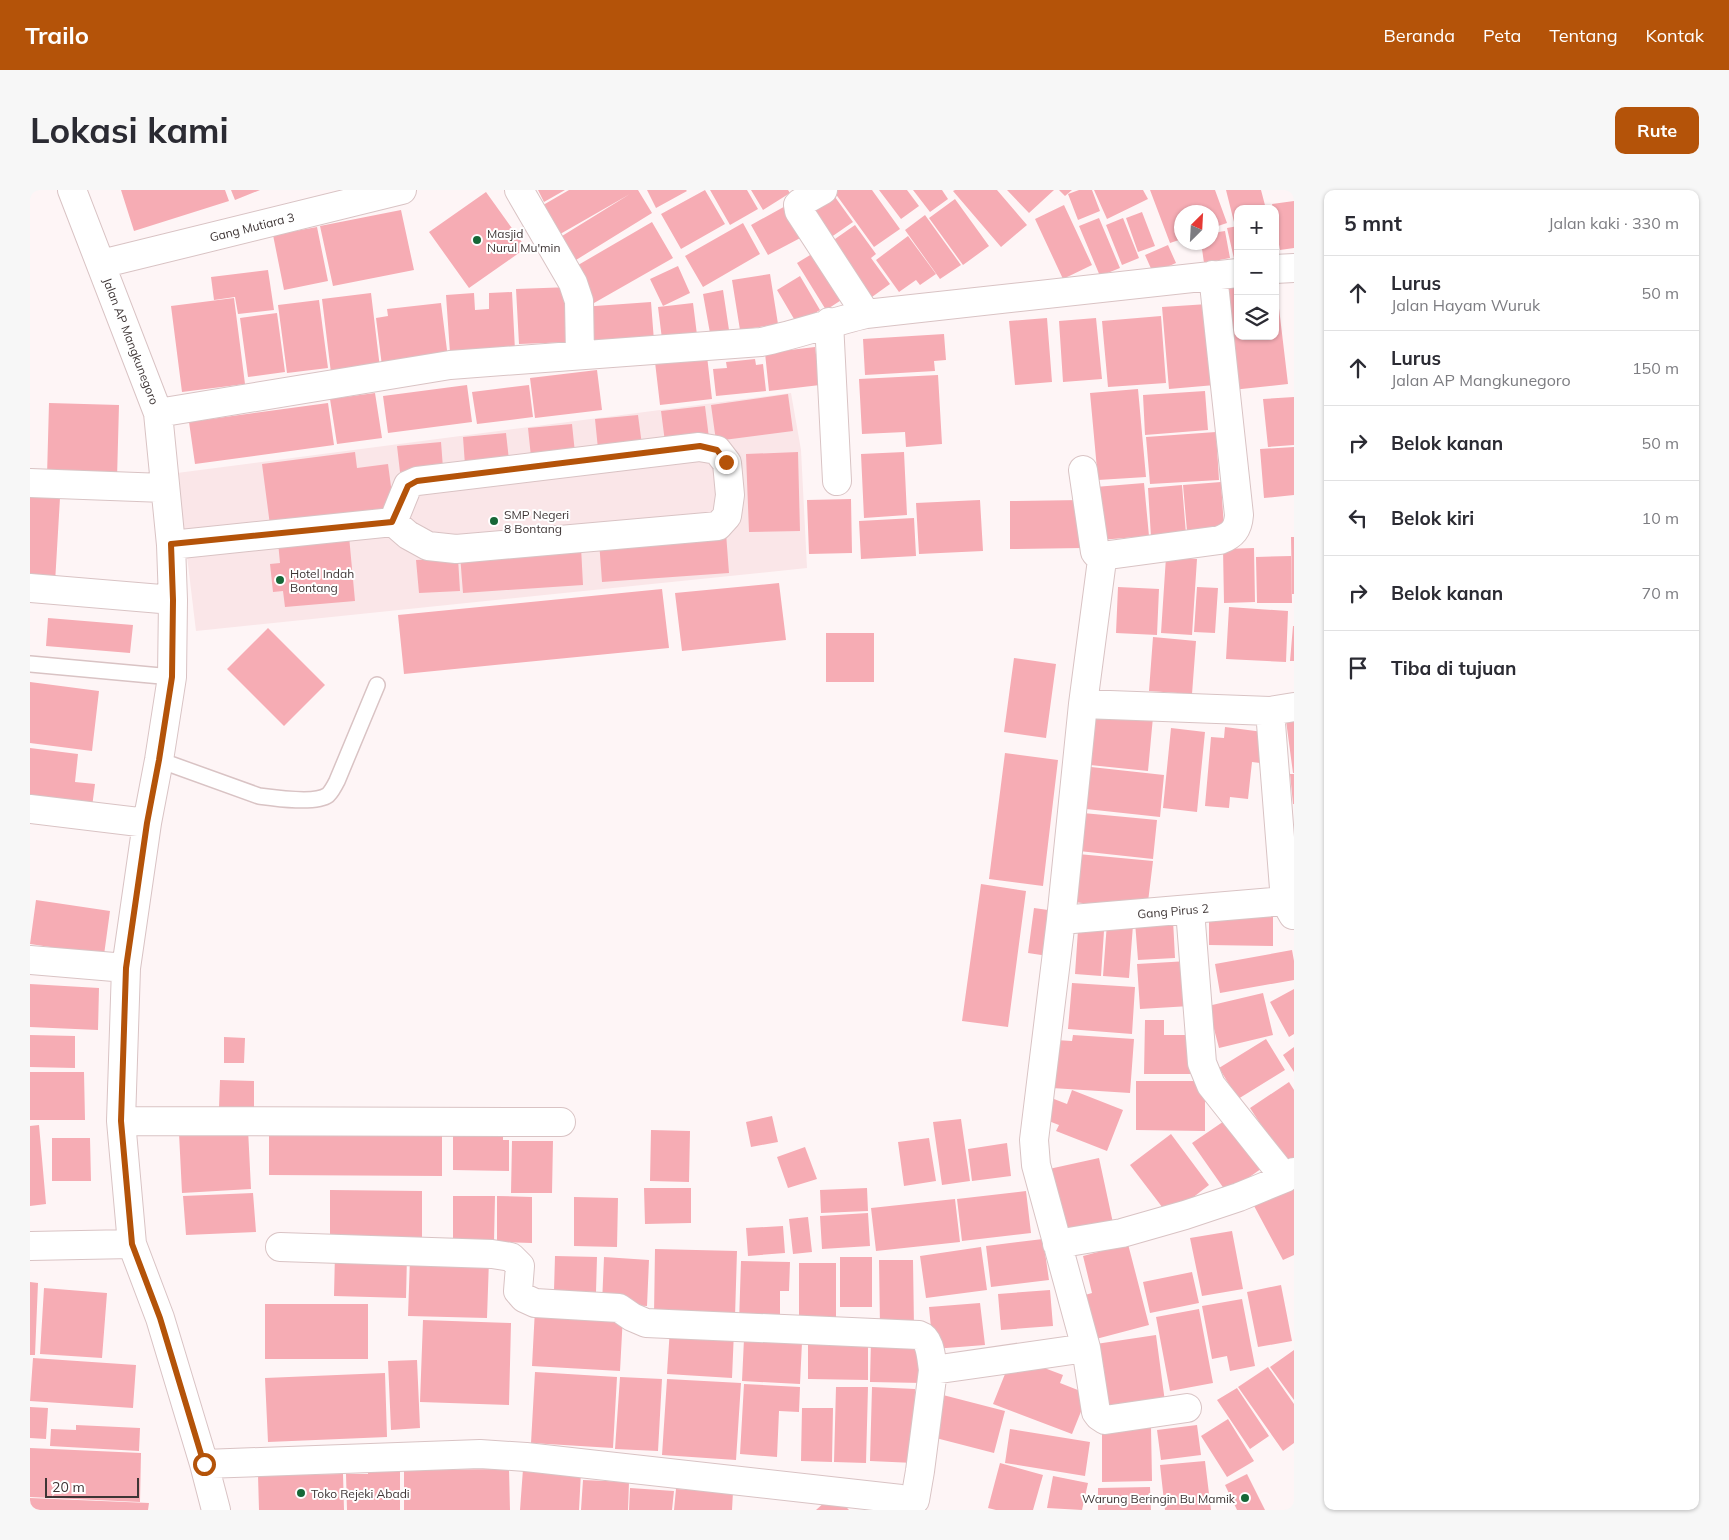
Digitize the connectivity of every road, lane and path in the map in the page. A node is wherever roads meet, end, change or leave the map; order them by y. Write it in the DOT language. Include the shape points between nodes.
graph roads {
  1 [pos="72,190"];
  2 [pos="402,190"];
  3 [pos="519,190"];
  4 [pos="823,190"];
  5 [pos="101,264"];
  6 [pos="1294,268"];
  7 [pos="1279,269"];
  8 [pos="1226,274"];
  9 [pos="866,314"];
  10 [pos="829,322"];
  11 [pos="580,355"];
  12 [pos="158,413"];
  13 [pos="1083,470"];
  14 [pos="837,481"];
  15 [pos="30,483"];
  16 [pos="164,488"];
  17 [pos="392,522"];
  18 [pos="171,544"];
  19 [pos="1102,560"];
  20 [pos="30,588"];
  21 [pos="173,600"];
  22 [pos="30,664"];
  23 [pos="172,677"];
  24 [pos="376,685"];
  25 [pos="1083,704"];
  26 [pos="1282,709"];
  27 [pos="159,760"];
  28 [pos="30,809"];
  29 [pos="147,823"];
  30 [pos="1291,905"];
  31 [pos="1190,910"];
  32 [pos="1061,920"];
  33 [pos="30,960"];
  34 [pos="126,968"];
  35 [pos="121,1121"];
  36 [pos="561,1122"];
  37 [pos="1290,1175"];
  38 [pos="132,1244"];
  39 [pos="1057,1244"];
  40 [pos="30,1246"];
  41 [pos="280,1248"];
  42 [pos="1086,1348"];
  43 [pos="933,1370"];
  44 [pos="1187,1408"];
  45 [pos="204,1464"];
  46 [pos="216,1510"];
  1 -- 5 [label="street, Jalan AP Mangkunegoro"];
  2 -- 5 [label="street, Gang Mutiara 3"];
  3 -- 11 [label="street" via="578,295"];
  4 -- 9 [label="street" via="800,203 799,211"];
  5 -- 12 [label="street, Jalan AP Mangkunegoro"];
  6 -- 7 [label="street"];
  8 -- 9 [label="street"];
  8 -- 19 [label="street" via="1239,515 1235,531 1220,540 1109,555"];
  9 -- 10 [label="street"];
  10 -- 11 [label="street" via="761,342"];
  10 -- 14 [label="street"];
  11 -- 12 [label="street" via="450,365"];
  12 -- 16 [label="street, Jalan AP Mangkunegoro"];
  13 -- 19 [label="street" via="1096,552"];
  15 -- 16 [label="street"];
  16 -- 18 [label="street, Jalan AP Mangkunegoro"];
  17 -- 17 [label="street" via="408,486 417,481 700,446 717,450 726,462 730,495 727,516 718,526 456,549 428,546"];
  17 -- 18 [label="street"];
  18 -- 21 [label="street, Jalan AP Mangkunegoro"];
  19 -- 25 [label="street"];
  20 -- 21 [label="street"];
  21 -- 23 [label="street, Jalan AP Mangkunegoro"];
  22 -- 23 [label="lane"];
  23 -- 27 [label="street, Jalan AP Mangkunegoro"];
  24 -- 27 [label="lane" via="337,781 327,795 317,799 259,796"];
  25 -- 26 [label="street"];
  25 -- 32 [label="street"];
  26 -- 30 [label="street"];
  27 -- 29 [label="street, Jalan AP Mangkunegoro"];
  28 -- 29 [label="street"];
  29 -- 34 [label="street, Jalan AP Mangkunegoro"];
  30 -- 31 [label="street, Gang Pirus 2"];
  31 -- 32 [label="street, Gang Pirus 2"];
  31 -- 37 [label="street" via="1205,1074"];
  32 -- 39 [label="street" via="1034,1140 1036,1165"];
  33 -- 34 [label="street"];
  34 -- 35 [label="street, Jalan AP Mangkunegoro"];
  35 -- 36 [label="street"];
  35 -- 38 [label="street, Jalan AP Mangkunegoro"];
  37 -- 39 [label="street" via="1185,1215 1122,1233"];
  38 -- 40 [label="street"];
  38 -- 45 [label="street, Jalan AP Mangkunegoro" via="160,1318"];
  39 -- 42 [label="street"];
  41 -- 43 [label="street" via="511,1257 520,1266 518,1291 535,1303 620,1308 646,1323 919,1335 928,1341"];
  42 -- 43 [label="street"];
  42 -- 44 [label="street" via="1096,1412 1105,1420"];
  43 -- 45 [label="street" via="915,1500 480,1454"];
  45 -- 46 [label="street, Jalan AP Mangkunegoro"];
}
